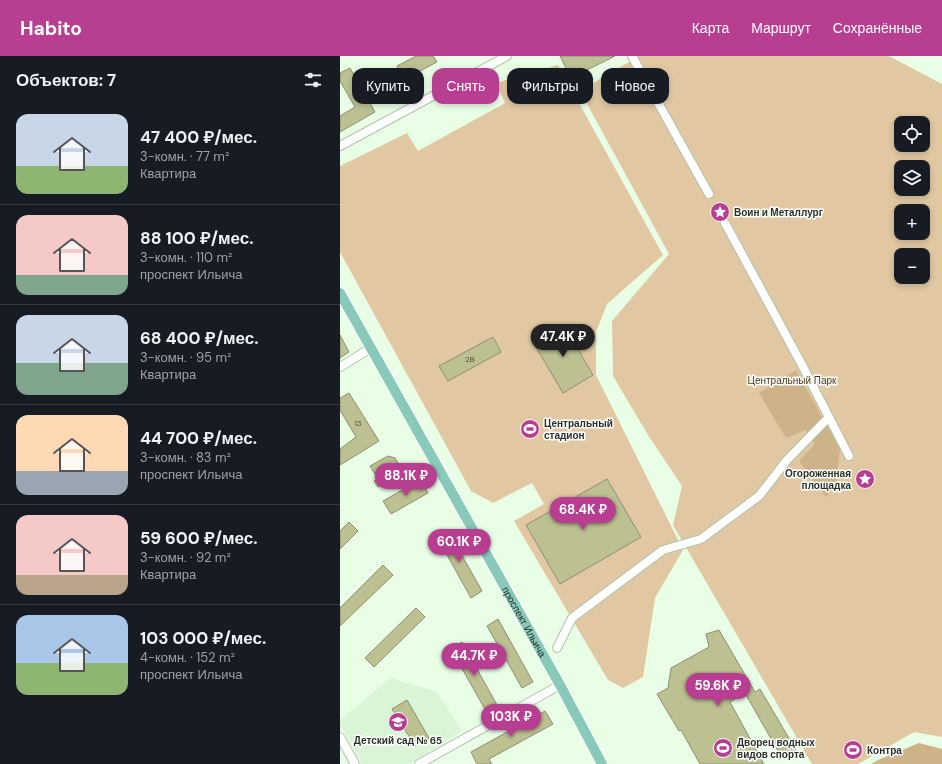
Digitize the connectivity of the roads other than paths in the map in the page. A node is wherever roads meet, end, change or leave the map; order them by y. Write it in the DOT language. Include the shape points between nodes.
graph roads {
  1 [pos="507,56"];
  2 [pos="632,56"];
  3 [pos="340,146"];
  4 [pos="709,194"];
  5 [pos="725,223"];
  6 [pos="340,292"];
  7 [pos="371,348"];
  8 [pos="340,367"];
  9 [pos="829,417"];
  10 [pos="849,456"];
  11 [pos="557,648"];
  12 [pos="560,685"];
  13 [pos="340,737"];
  14 [pos="355,764"];
  15 [pos="419,764"];
  16 [pos="602,764"];
  1 -- 3 [label="street"];
  2 -- 4 [label="street"];
  5 -- 9 [label="street"];
  6 -- 7 [label="main road, проспект Ильича"];
  7 -- 8 [label="street"];
  7 -- 12 [label="main road, проспект Ильича"];
  9 -- 10 [label="street"];
  9 -- 11 [label="street" via="787,460 759,496 701,539 663,550 572,618"];
  12 -- 15 [label="street"];
  12 -- 16 [label="main road, проспект Ильича"];
  13 -- 14 [label="street"];
}
